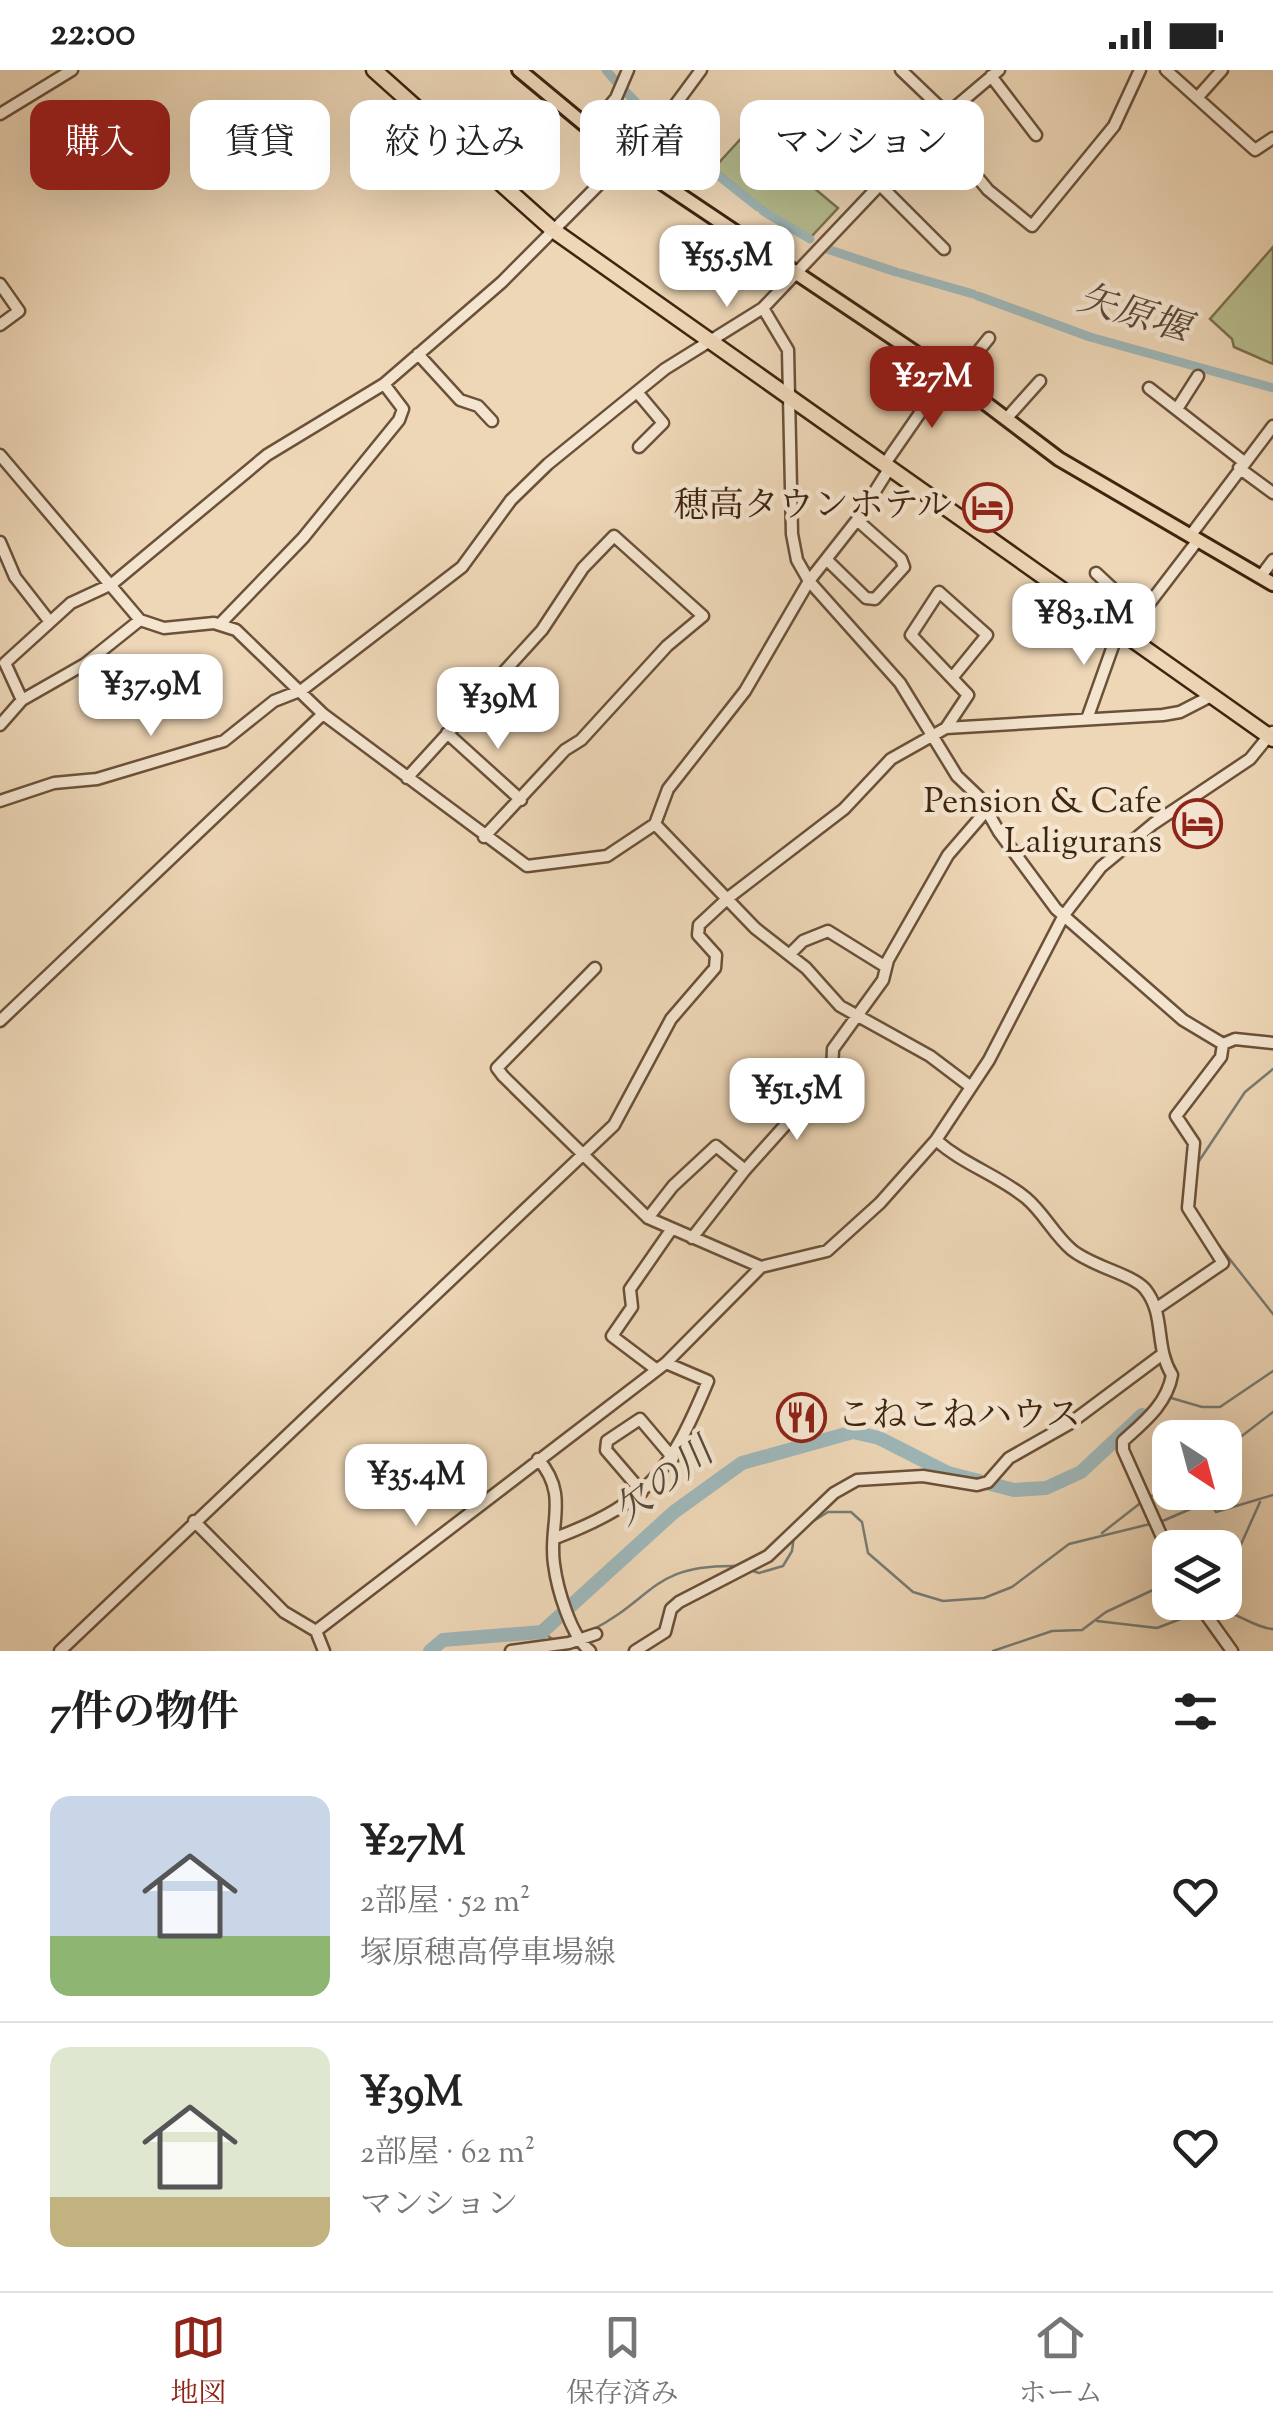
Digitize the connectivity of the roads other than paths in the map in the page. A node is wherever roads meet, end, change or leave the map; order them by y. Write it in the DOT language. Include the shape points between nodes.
graph roads {
  1 [pos="72,70"];
  2 [pos="374,70"];
  3 [pos="519,70"];
  4 [pos="628,70"];
  5 [pos="901,70"];
  6 [pos="1140,70"];
  7 [pos="1166,70"];
  8 [pos="1222,70"];
  9 [pos="693,73"];
  10 [pos="995,73"];
  11 [pos="1197,98"];
  12 [pos="614,100"];
  13 [pos="678,100"];
  14 [pos="932,100"];
  15 [pos="963,100"];
  16 [pos="0,114"];
  17 [pos="580,119"];
  18 [pos="1036,135"];
  19 [pos="1273,138"];
  20 [pos="984,185"];
  21 [pos="593,190"];
  22 [pos="674,190"];
  23 [pos="873,190"];
  24 [pos="885,190"];
  25 [pos="552,230"];
  26 [pos="944,249"];
  27 [pos="797,271"];
  28 [pos="0,284"];
  29 [pos="763,308"];
  30 [pos="0,325"];
  31 [pos="990,338"];
  32 [pos="712,343"];
  33 [pos="418,354"];
  34 [pos="1198,376"];
  35 [pos="951,377"];
  36 [pos="1040,381"];
  37 [pos="384,384"];
  38 [pos="1149,388"];
  39 [pos="637,392"];
  40 [pos="787,396"];
  41 [pos="1177,409"];
  42 [pos="1006,420"];
  43 [pos="492,421"];
  44 [pos="1273,426"];
  45 [pos="639,447"];
  46 [pos="0,456"];
  47 [pos="1242,465"];
  48 [pos="886,467"];
  49 [pos="1273,493"];
  50 [pos="857,520"];
  51 [pos="1194,538"];
  52 [pos="0,542"];
  53 [pos="827,560"];
  54 [pos="1273,560"];
  55 [pos="1096,574"];
  56 [pos="1267,580"];
  57 [pos="809,582"];
  58 [pos="112,584"];
  59 [pos="1091,610"];
  60 [pos="140,620"];
  61 [pos="50,622"];
  62 [pos="220,624"];
  63 [pos="1122,632"];
  64 [pos="952,678"];
  65 [pos="302,690"];
  66 [pos="1213,695"];
  67 [pos="22,700"];
  68 [pos="327,716"];
  69 [pos="1087,719"];
  70 [pos="0,725"];
  71 [pos="946,728"];
  72 [pos="448,733"];
  73 [pos="1272,735"];
  74 [pos="934,736"];
  75 [pos="407,778"];
  76 [pos="521,800"];
  77 [pos="0,801"];
  78 [pos="986,811"];
  79 [pos="655,824"];
  80 [pos="484,837"];
  81 [pos="728,898"];
  82 [pos="1064,915"];
  83 [pos="790,954"];
  84 [pos="886,967"];
  85 [pos="595,968"];
  86 [pos="854,1015"];
  87 [pos="0,1021"];
  88 [pos="1273,1043"];
  89 [pos="1222,1044"];
  90 [pos="971,1086"];
  91 [pos="936,1140"];
  92 [pos="579,1155"];
  93 [pos="746,1170"];
  94 [pos="648,1218"];
  95 [pos="671,1230"];
  96 [pos="692,1238"];
  97 [pos="761,1267"];
  98 [pos="1158,1308"];
  99 [pos="1160,1356"];
  100 [pos="662,1366"];
  101 [pos="673,1458"];
  102 [pos="538,1459"];
  103 [pos="642,1492"];
  104 [pos="194,1522"];
  105 [pos="1159,1530"];
  106 [pos="558,1537"];
  107 [pos="1209,1620"];
  108 [pos="316,1631"];
  109 [pos="596,1634"];
  110 [pos="577,1637"];
  111 [pos="60,1651"];
  112 [pos="324,1651"];
  113 [pos="511,1651"];
  114 [pos="590,1651"];
  115 [pos="635,1651"];
  116 [pos="1232,1651"];
  1 -- 16 [label="street"];
  2 -- 25 [label="highway"];
  3 -- 17 [label="main road"];
  4 -- 12 [label="street"];
  5 -- 14 [label="street"];
  6 -- 20 [label="street" via="1114,126 1032,226"];
  7 -- 11 [label="street"];
  8 -- 11 [label="street"];
  9 -- 13 [label="street"];
  10 -- 15 [label="street"];
  10 -- 18 [label="street"];
  11 -- 19 [label="street" via="1254,150"];
  21 -- 25 [label="street"];
  22 -- 27 [label="main road"];
  23 -- 27 [label="street"];
  24 -- 26 [label="street"];
  25 -- 32 [label="highway"];
  25 -- 33 [label="street"];
  27 -- 29 [label="street"];
  27 -- 35 [label="main road"];
  28 -- 30 [label="street" via="19,311"];
  29 -- 32 [label="street"];
  29 -- 40 [label="street" via="788,350"];
  31 -- 35 [label="street"];
  32 -- 39 [label="street"];
  32 -- 40 [label="highway"];
  33 -- 37 [label="street"];
  33 -- 43 [label="street" via="460,400"];
  34 -- 41 [label="street"];
  35 -- 42 [label="main road"];
  35 -- 48 [label="street"];
  36 -- 42 [label="street"];
  37 -- 58 [label="street" via="267,455"];
  37 -- 62 [label="street" via="403,409 400,420 304,538"];
  38 -- 41 [label="street"];
  39 -- 45 [label="street" via="663,424"];
  39 -- 65 [label="street" via="512,500 462,567"];
  40 -- 48 [label="highway"];
  40 -- 57 [label="street" via="792,534"];
  41 -- 47 [label="street"];
  42 -- 51 [label="main road" via="1058,460"];
  44 -- 47 [label="street"];
  46 -- 58 [label="street"];
  47 -- 49 [label="street"];
  47 -- 51 [label="street"];
  48 -- 50 [label="street"];
  48 -- 59 [label="highway"];
  50 -- 53 [label="street"];
  50 -- 53 [label="street" via="904,567 875,599"];
  51 -- 56 [label="main road"];
  51 -- 63 [label="street"];
  52 -- 61 [label="street" via="15,577"];
  53 -- 57 [label="street"];
  54 -- 56 [label="street"];
  55 -- 59 [label="street" via="1112,588"];
  57 -- 74 [label="street" via="900,683"];
  57 -- 79 [label="street" via="745,691 661,800"];
  58 -- 60 [label="street"];
  58 -- 61 [label="street" via="71,603"];
  59 -- 63 [label="highway"];
  60 -- 62 [label="street" via="164,628"];
  60 -- 67 [label="street"];
  61 -- 67 [label="street" via="5,662"];
  62 -- 65 [label="street" via="236,630"];
  63 -- 66 [label="highway"];
  63 -- 69 [label="street"];
  64 -- 64 [label="street" via="911,634 940,592 987,634"];
  64 -- 71 [label="street" via="968,695"];
  65 -- 68 [label="street"];
  65 -- 77 [label="street" via="274,701 224,742"];
  66 -- 69 [label="street" via="1180,712"];
  66 -- 73 [label="highway"];
  67 -- 70 [label="street"];
  68 -- 75 [label="street"];
  68 -- 87 [label="street"];
  69 -- 71 [label="street"];
  71 -- 74 [label="street"];
  72 -- 75 [label="street"];
  72 -- 76 [label="street"];
  72 -- 76 [label="street" via="542,630 583,568 614,536 702,616"];
  73 -- 82 [label="street" via="1250,759 1120,850"];
  74 -- 78 [label="street"];
  74 -- 81 [label="street" via="891,759 844,808"];
  75 -- 80 [label="street"];
  76 -- 80 [label="street"];
  78 -- 82 [label="street"];
  78 -- 84 [label="street" via="948,856"];
  79 -- 80 [label="street" via="607,856 536,866 520,865"];
  79 -- 81 [label="street"];
  81 -- 83 [label="street"];
  81 -- 92 [label="street" via="696,930 716,955 715,968 685,998 614,1125"];
  82 -- 89 [label="street" via="1184,1020"];
  82 -- 90 [label="street"];
  83 -- 84 [label="street" via="828,931"];
  83 -- 86 [label="street"];
  84 -- 86 [label="street"];
  85 -- 92 [label="street" via="498,1068"];
  86 -- 90 [label="street"];
  86 -- 93 [label="street" via="833,1048 832,1073"];
  88 -- 89 [label="street"];
  89 -- 98 [label="street" via="1220,1057 1176,1116 1194,1143 1191,1220 1223,1263"];
  90 -- 91 [label="street"];
  91 -- 97 [label="street" via="848,1235 827,1250"];
  91 -- 98 [label="street" via="1024,1196 1071,1250 1144,1287"];
  92 -- 94 [label="street"];
  92 -- 104 [label="street"];
  93 -- 94 [label="street" via="716,1146"];
  93 -- 96 [label="street"];
  94 -- 95 [label="street"];
  95 -- 96 [label="street"];
  95 -- 100 [label="street" via="630,1289 632,1307 612,1336"];
  96 -- 97 [label="street"];
  97 -- 100 [label="street"];
  98 -- 99 [label="street"];
  99 -- 105 [label="street" via="1172,1375 1165,1397 1123,1441"];
  99 -- 115 [label="street" via="977,1486 924,1476 857,1480 834,1493 768,1556 679,1602 664,1632"];
  100 -- 101 [label="street" via="708,1381"];
  100 -- 102 [label="street"];
  101 -- 103 [label="street"];
  101 -- 103 [label="street" via="640,1419 607,1441 606,1450"];
  102 -- 106 [label="street" via="555,1486"];
  102 -- 108 [label="street"];
  103 -- 106 [label="street"];
  104 -- 108 [label="street" via="284,1612"];
  104 -- 111 [label="street"];
  106 -- 110 [label="street" via="553,1562"];
  107 -- 116 [label="street"];
  108 -- 112 [label="street"];
  109 -- 110 [label="street"];
  110 -- 113 [label="street"];
  110 -- 114 [label="street"];
}
